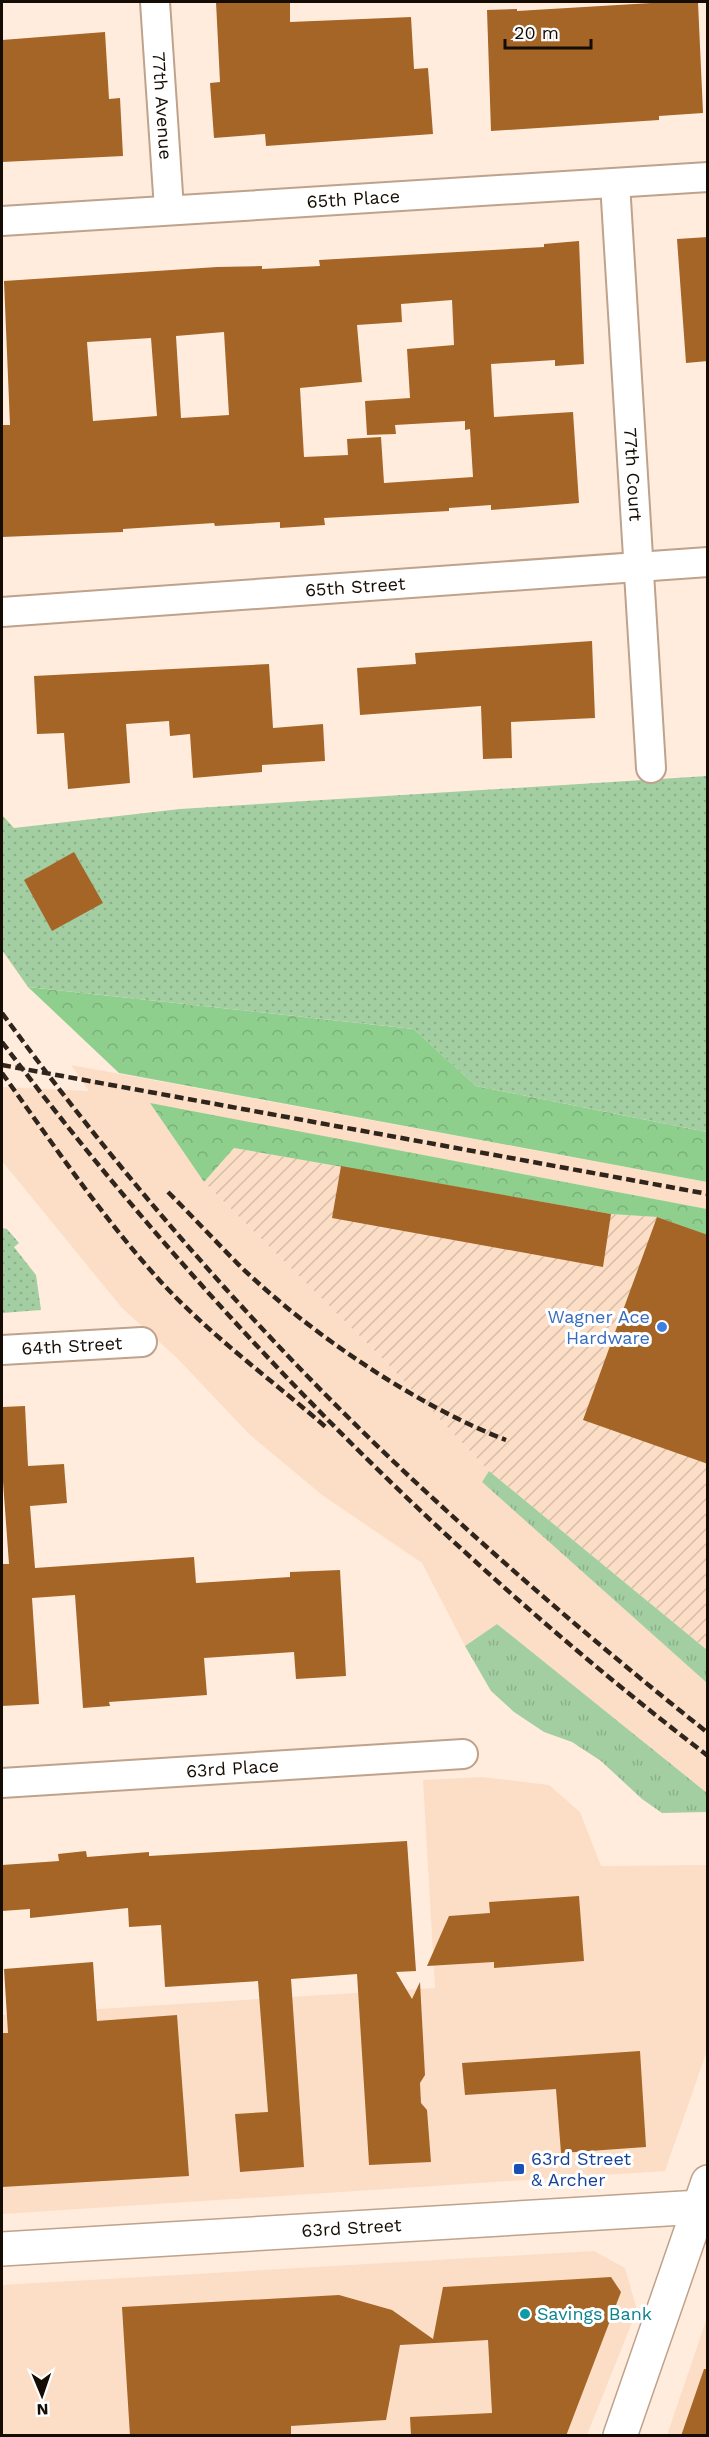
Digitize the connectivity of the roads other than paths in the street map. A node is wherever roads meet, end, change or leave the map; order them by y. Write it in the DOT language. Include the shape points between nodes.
graph roads {
  1 [pos="155,2"];
  2 [pos="708,177"];
  3 [pos="615,183"];
  4 [pos="169,209"];
  5 [pos="2,221"];
  6 [pos="708,562"];
  7 [pos="638,566"];
  8 [pos="2,612"];
  9 [pos="651,768"];
  10 [pos="142,1342"];
  11 [pos="2,1350"];
  12 [pos="463,1754"];
  13 [pos="2,1783"];
  14 [pos="704,2195"];
  15 [pos="2,2249"];
  16 [pos="620,2436"];
  1 -- 4 [label="street, 77th Avenue"];
  2 -- 3 [label="street, 65th Place"];
  3 -- 4 [label="street, 65th Place"];
  3 -- 7 [label="street, 77th Court"];
  4 -- 5 [label="street, 65th Place"];
  6 -- 7 [label="street, 65th Street"];
  7 -- 8 [label="street, 65th Street"];
  7 -- 9 [label="street, 77th Court"];
  10 -- 11 [label="street, 64th Street"];
  12 -- 13 [label="street, 63rd Place"];
  14 -- 15 [label="main road, 63rd Street"];
  14 -- 16 [label="main road"];
}
